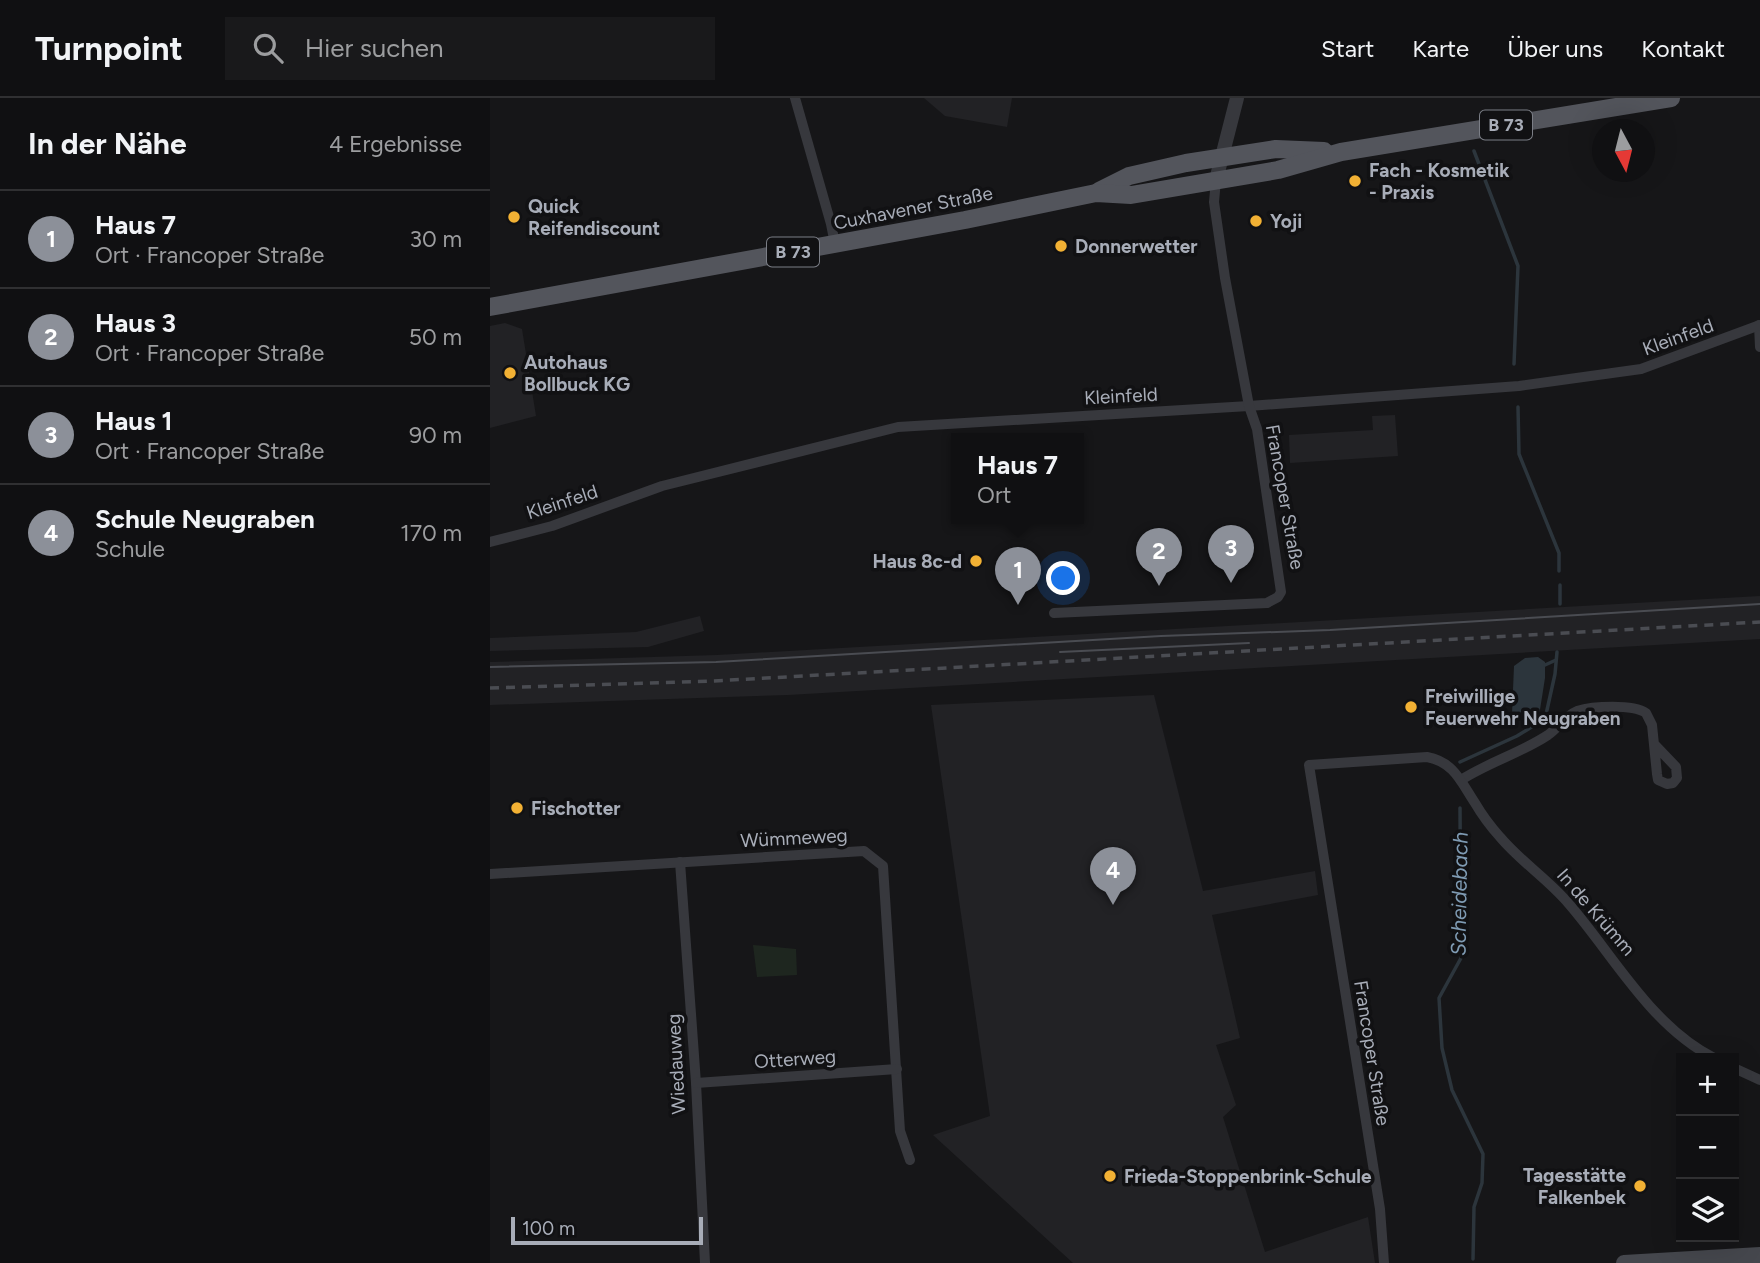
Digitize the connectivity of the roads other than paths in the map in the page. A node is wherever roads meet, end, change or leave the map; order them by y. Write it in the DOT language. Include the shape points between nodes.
graph roads {
  1 [pos="795,98"];
  2 [pos="1237,98"];
  3 [pos="1671,98"];
  4 [pos="1341,152"];
  5 [pos="1223,157"];
  6 [pos="1216,180"];
  7 [pos="1096,193"];
  8 [pos="835,244"];
  9 [pos="490,307"];
  10 [pos="1759,325"];
  11 [pos="1760,347"];
  12 [pos="1249,406"];
  13 [pos="490,542"];
  14 [pos="1054,613"];
  15 [pos="1654,744"];
  16 [pos="1309,765"];
  17 [pos="1461,780"];
  18 [pos="680,862"];
  19 [pos="490,874"];
  20 [pos="1706,1053"];
  21 [pos="897,1069"];
  22 [pos="1739,1070"];
  23 [pos="1760,1080"];
  24 [pos="696,1083"];
  25 [pos="910,1160"];
  26 [pos="1760,1255"];
  27 [pos="705,1263"];
  28 [pos="1384,1263"];
  29 [pos="1624,1263"];
  1 -- 8 [label="street"];
  2 -- 5 [label="street"];
  3 -- 4 [label="main road, Cuxhavener Straße / B 73"];
  4 -- 5 [label="main road, Cuxhavener Straße / B 73" via="1276,149"];
  4 -- 6 [label="main road, Cuxhavener Straße / B 73" via="1278,170"];
  5 -- 6 [label="street"];
  5 -- 7 [label="main road, Cuxhavener Straße / B 73" via="1129,176"];
  6 -- 7 [label="main road, Cuxhavener Straße / B 73" via="1131,195"];
  6 -- 12 [label="street, Francoper Straße" via="1214,202"];
  7 -- 8 [label="main road, Cuxhavener Straße / B 73"];
  8 -- 9 [label="main road, Cuxhavener Straße / B 73"];
  10 -- 11 [label="street"];
  10 -- 12 [label="street, Kleinfeld" via="1635,370 1519,386"];
  12 -- 13 [label="street, Kleinfeld" via="898,427 662,486 552,526"];
  12 -- 14 [label="street, Francoper Straße" via="1257,429 1281,579 1279,596 1267,603"];
  15 -- 17 [label="street" via="1652,725 1642,710 1584,710 1569,716 1549,734"];
  16 -- 17 [label="street, In de Krümm" via="1427,757 1446,764"];
  16 -- 28 [label="street, Francoper Straße" via="1380,1209"];
  17 -- 20 [label="street, In de Krümm" via="1494,830 1569,903 1657,1014"];
  18 -- 19 [label="street, Wümmeweg"];
  18 -- 21 [label="street, Wümmeweg" via="864,851 883,866"];
  18 -- 24 [label="street, Wiedauweg"];
  21 -- 24 [label="street, Otterweg"];
  21 -- 25 [label="street, Wümmeweg" via="900,1132"];
  22 -- 23 [label="street"];
  24 -- 27 [label="street, Wiedauweg"];
  26 -- 29 [label="main road"];
}
